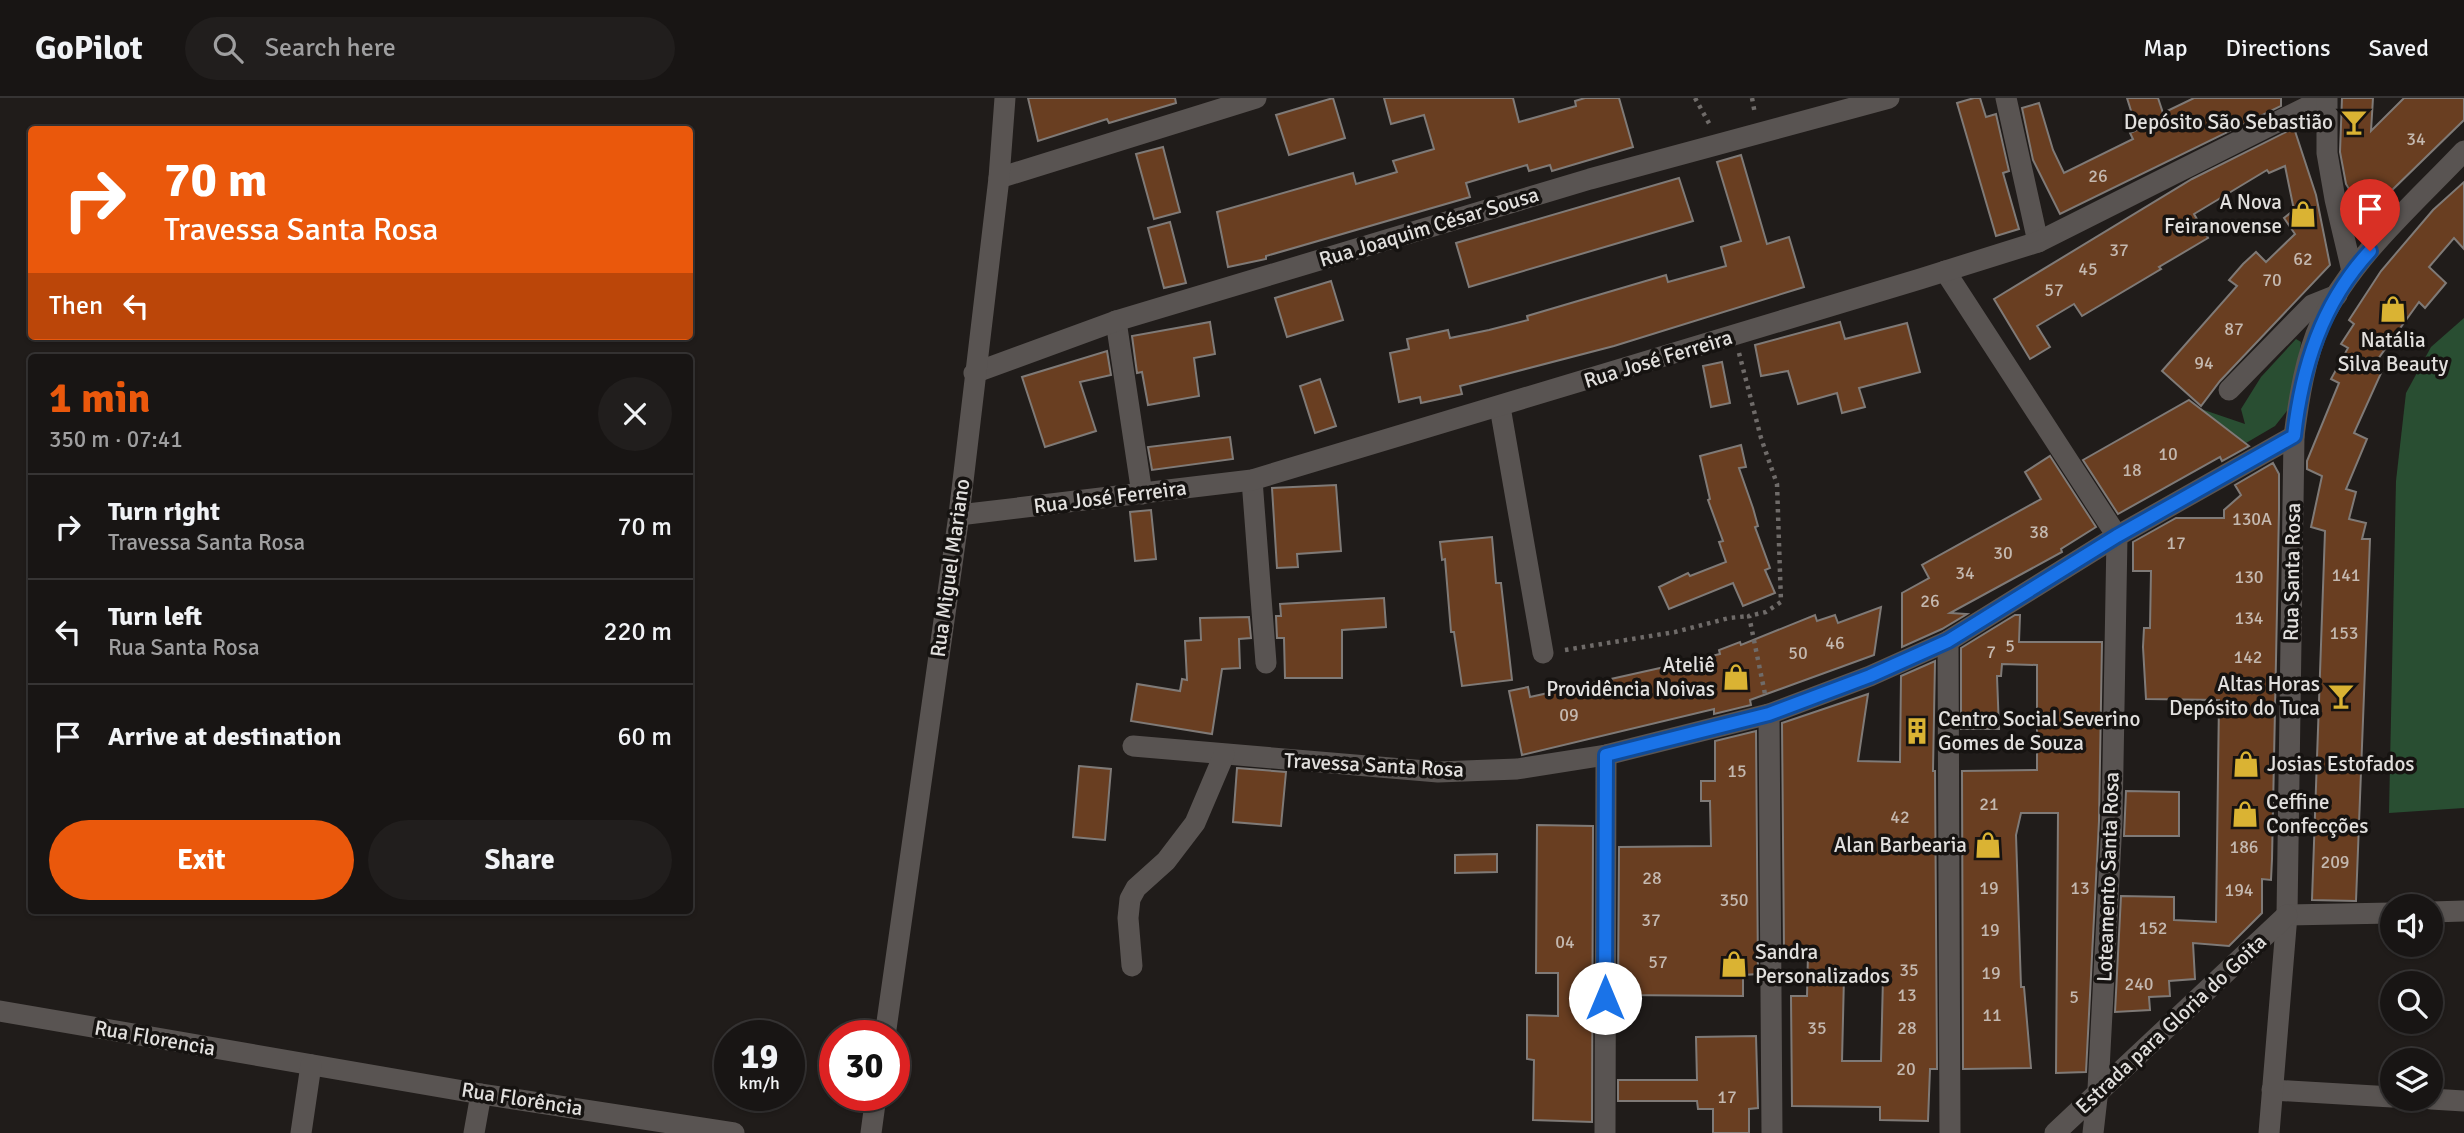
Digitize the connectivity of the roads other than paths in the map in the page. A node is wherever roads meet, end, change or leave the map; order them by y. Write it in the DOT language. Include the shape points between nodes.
graph roads {
  1 [pos="1005,98"];
  2 [pos="1256,98"];
  3 [pos="1889,98"];
  4 [pos="2007,98"];
  5 [pos="2326,98"];
  6 [pos="2464,151"];
  7 [pos="999,178"];
  8 [pos="2038,242"];
  9 [pos="1945,271"];
  10 [pos="2351,271"];
  11 [pos="2337,295"];
  12 [pos="1116,321"];
  13 [pos="974,373"];
  14 [pos="2229,390"];
  15 [pos="1500,407"];
  16 [pos="2294,436"];
  17 [pos="1252,480"];
  18 [pos="1142,494"];
  19 [pos="959,515"];
  20 [pos="2117,536"];
  21 [pos="1948,641"];
  22 [pos="1543,653"];
  23 [pos="1266,663"];
  24 [pos="1769,714"];
  25 [pos="1133,746"];
  26 [pos="1224,755"];
  27 [pos="1606,755"];
  28 [pos="2464,911"];
  29 [pos="2443,912"];
  30 [pos="2380,913"];
  31 [pos="2287,915"];
  32 [pos="1132,966"];
  33 [pos="0,1011"];
  34 [pos="886,1020"];
  35 [pos="310,1065"];
  36 [pos="2098,1089"];
  37 [pos="2272,1090"];
  38 [pos="481,1094"];
  39 [pos="2380,1096"];
  40 [pos="2443,1100"];
  41 [pos="2464,1101"];
  42 [pos="874,1111"];
  43 [pos="652,1126"];
  44 [pos="301,1133"];
  45 [pos="474,1133"];
  46 [pos="734,1133"];
  47 [pos="871,1133"];
  48 [pos="1605,1133"];
  49 [pos="1772,1133"];
  50 [pos="1950,1133"];
  51 [pos="2055,1133"];
  52 [pos="2093,1133"];
  53 [pos="2269,1133"];
  1 -- 7 [label="street, Rua Miguel Mariano"];
  2 -- 7 [label="street"];
  3 -- 12 [label="street, Rua Joaquim César Sousa" via="1590,178"];
  4 -- 8 [label="street"];
  5 -- 8 [label="street, Rua José Ferreira"];
  5 -- 10 [label="street" via="2327,153"];
  6 -- 10 [label="street, Rua Santa Rosa"];
  7 -- 13 [label="street, Rua Miguel Mariano"];
  8 -- 9 [label="street, Rua José Ferreira"];
  9 -- 15 [label="street, Rua José Ferreira"];
  9 -- 20 [label="street"];
  10 -- 11 [label="street, Rua Santa Rosa"];
  11 -- 14 [label="street" via="2312,305"];
  11 -- 16 [label="street, Rua Santa Rosa" via="2309,355"];
  12 -- 13 [label="street, Rua Joaquim César Sousa"];
  12 -- 18 [label="street"];
  13 -- 19 [label="street, Rua Miguel Mariano"];
  15 -- 17 [label="street, Rua José Ferreira"];
  15 -- 22 [label="street"];
  16 -- 20 [label="street, Travessa Santa Rosa"];
  16 -- 31 [label="street, Rua Santa Rosa"];
  17 -- 18 [label="street, Rua José Ferreira"];
  17 -- 23 [label="street"];
  18 -- 19 [label="street, Rua José Ferreira"];
  19 -- 34 [label="street, Rua Miguel Mariano"];
  20 -- 21 [label="street, Travessa Santa Rosa"];
  20 -- 36 [label="street, Loteamento Santa Rosa" via="2112,821"];
  21 -- 24 [label="street, Travessa Santa Rosa"];
  21 -- 50 [label="street"];
  24 -- 27 [label="street, Travessa Santa Rosa"];
  24 -- 49 [label="street"];
  25 -- 26 [label="street, Travessa Santa Rosa"];
  26 -- 27 [label="street, Travessa Santa Rosa" via="1438,772 1517,769"];
  26 -- 32 [label="street" via="1195,823 1130,899"];
  27 -- 48 [label="street"];
  28 -- 29 [label="street"];
  30 -- 31 [label="street"];
  31 -- 36 [label="street, Estrada para Gloria do Goita"];
  31 -- 37 [label="street, Rua Santa Rosa"];
  33 -- 35 [label="street, Rua Florencia"];
  35 -- 38 [label="street, Rua Florência"];
  35 -- 44 [label="street"];
  36 -- 51 [label="street, Estrada para Gloria do Goita"];
  36 -- 52 [label="street, Loteamento Santa Rosa"];
  37 -- 39 [label="street"];
  37 -- 53 [label="street, Rua Santa Rosa"];
  38 -- 43 [label="street, Rua Florência"];
  38 -- 45 [label="street"];
  40 -- 41 [label="street"];
  42 -- 47 [label="street"];
  43 -- 46 [label="street, Rua Florência"];
}
